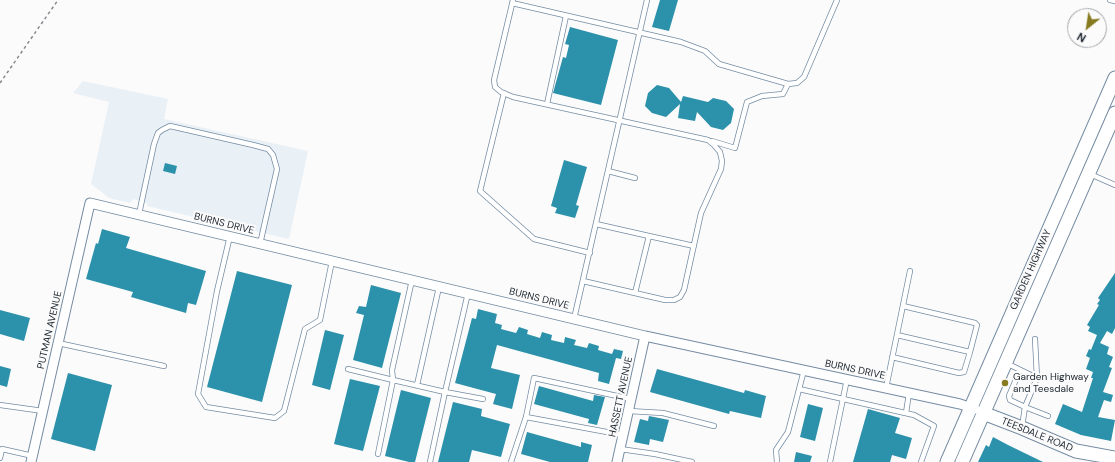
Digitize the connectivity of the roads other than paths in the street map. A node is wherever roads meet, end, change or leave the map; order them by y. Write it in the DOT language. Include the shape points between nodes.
graph roads {
  1 [pos="647,0"];
  2 [pos="837,0"];
  3 [pos="1110,0"];
  4 [pos="1115,1"];
  5 [pos="512,2"];
  6 [pos="566,16"];
  7 [pos="639,33"];
  8 [pos="1115,78"];
  9 [pos="788,84"];
  10 [pos="504,93"];
  11 [pos="547,104"];
  12 [pos="1115,115"];
  13 [pos="619,121"];
  14 [pos="708,140"];
  15 [pos="608,171"];
  16 [pos="1088,173"];
  17 [pos="635,178"];
  18 [pos="1115,185"];
  19 [pos="90,203"];
  20 [pos="138,214"];
  21 [pos="596,224"];
  22 [pos="230,236"];
  23 [pos="649,236"];
  24 [pos="260,244"];
  25 [pos="694,246"];
  26 [pos="590,253"];
  27 [pos="332,261"];
  28 [pos="910,271"];
  29 [pos="412,280"];
  30 [pos="583,281"];
  31 [pos="439,287"];
  32 [pos="468,293"];
  33 [pos="635,293"];
  34 [pos="903,306"];
  35 [pos="574,319"];
  36 [pos="897,335"];
  37 [pos="645,336"];
  38 [pos="1035,339"];
  39 [pos="58,343"];
  40 [pos="970,352"];
  41 [pos="892,358"];
  42 [pos="1005,363"];
  43 [pos="164,366"];
  44 [pos="348,369"];
  45 [pos="804,370"];
  46 [pos="1020,370"];
  47 [pos="1037,378"];
  48 [pos="847,379"];
  49 [pos="393,380"];
  50 [pos="417,385"];
  51 [pos="886,388"];
  52 [pos="799,389"];
  53 [pos="445,392"];
  54 [pos="909,392"];
  55 [pos="483,399"];
  56 [pos="631,399"];
  57 [pos="843,399"];
  58 [pos="0,405"];
  59 [pos="1025,407"];
  60 [pos="971,408"];
  61 [pos="629,410"];
  62 [pos="43,411"];
  63 [pos="906,413"];
  64 [pos="983,413"];
  65 [pos="526,416"];
  66 [pos="1048,416"];
  67 [pos="714,426"];
  68 [pos="1022,428"];
  69 [pos="623,435"];
  70 [pos="1,448"];
  71 [pos="620,449"];
  72 [pos="378,454"];
  73 [pos="0,458"];
  74 [pos="1115,458"];
  75 [pos="32,459"];
  76 [pos="430,462"];
  77 [pos="511,462"];
  78 [pos="617,462"];
  79 [pos="692,462"];
  80 [pos="777,462"];
  81 [pos="830,462"];
  82 [pos="921,462"];
  83 [pos="947,462"];
  84 [pos="962,462"];
  1 -- 7 [label="lane"];
  2 -- 9 [label="lane" via="804,77 797,83"];
  3 -- 4 [label="lane"];
  5 -- 6 [label="lane"];
  5 -- 10 [label="lane" via="494,80 495,87"];
  6 -- 7 [label="lane"];
  6 -- 11 [label="lane"];
  7 -- 9 [label="lane" via="705,50 719,64"];
  7 -- 13 [label="lane"];
  8 -- 60 [label="main road, GARDEN HIGHWAY"];
  9 -- 14 [label="lane" via="783,94 762,96 747,102 736,148"];
  10 -- 11 [label="lane"];
  10 -- 26 [label="lane" via="480,192 534,239"];
  11 -- 13 [label="lane"];
  12 -- 16 [label="main road, GARDEN HIGHWAY"];
  13 -- 14 [label="lane"];
  13 -- 15 [label="lane"];
  14 -- 25 [label="lane" via="720,152 721,169 702,213"];
  15 -- 17 [label="lane"];
  15 -- 21 [label="lane"];
  16 -- 18 [label="lane"];
  16 -- 42 [label="main road, GARDEN HIGHWAY"];
  19 -- 20 [label="street, BURNS DRIVE"];
  19 -- 39 [label="street, PUTMAN AVENUE"];
  20 -- 22 [label="street, BURNS DRIVE"];
  20 -- 24 [label="lane" via="154,144 162,130 170,126 253,145 268,149 273,155 277,169"];
  21 -- 23 [label="lane"];
  21 -- 26 [label="lane"];
  22 -- 24 [label="street, BURNS DRIVE"];
  22 -- 27 [label="lane" via="198,394 206,406 275,418 284,411 305,329 320,320"];
  23 -- 25 [label="lane"];
  23 -- 33 [label="lane"];
  24 -- 27 [label="street, BURNS DRIVE"];
  25 -- 33 [label="lane" via="684,290 680,297 665,300"];
  26 -- 30 [label="lane"];
  27 -- 29 [label="street, BURNS DRIVE"];
  28 -- 34 [label="lane"];
  29 -- 31 [label="street, BURNS DRIVE"];
  29 -- 49 [label="lane" via="392,370"];
  30 -- 33 [label="lane"];
  30 -- 35 [label="lane"];
  31 -- 32 [label="street, BURNS DRIVE"];
  31 -- 50 [label="lane"];
  32 -- 35 [label="street, BURNS DRIVE"];
  32 -- 53 [label="lane"];
  34 -- 36 [label="lane"];
  34 -- 40 [label="lane" via="975,323 977,325"];
  35 -- 37 [label="street, BURNS DRIVE"];
  36 -- 40 [label="lane"];
  36 -- 41 [label="lane"];
  37 -- 45 [label="street, BURNS DRIVE"];
  37 -- 56 [label="street, HASSETT AVENUE"];
  38 -- 47 [label="lane"];
  39 -- 43 [label="lane"];
  39 -- 62 [label="street, PUTMAN AVENUE"];
  40 -- 41 [label="lane" via="964,372 959,373"];
  41 -- 51 [label="lane"];
  42 -- 46 [label="lane"];
  42 -- 64 [label="main road, GARDEN HIGHWAY"];
  44 -- 49 [label="lane"];
  45 -- 48 [label="street, BURNS DRIVE"];
  45 -- 52 [label="lane"];
  46 -- 47 [label="lane"];
  46 -- 59 [label="lane" via="1009,396 1012,402"];
  47 -- 59 [label="lane"];
  48 -- 51 [label="street, BURNS DRIVE"];
  48 -- 57 [label="lane"];
  49 -- 50 [label="lane"];
  49 -- 72 [label="lane"];
  50 -- 53 [label="lane"];
  51 -- 54 [label="street, BURNS DRIVE"];
  52 -- 57 [label="lane"];
  52 -- 80 [label="lane" via="788,432 776,450"];
  53 -- 55 [label="lane"];
  53 -- 76 [label="lane"];
  54 -- 60 [label="street, BURNS DRIVE"];
  54 -- 63 [label="lane"];
  56 -- 61 [label="street, HASSETT AVENUE"];
  56 -- 65 [label="lane" via="534,378"];
  57 -- 63 [label="lane"];
  57 -- 81 [label="lane"];
  58 -- 62 [label="lane"];
  59 -- 66 [label="lane"];
  59 -- 68 [label="lane"];
  60 -- 64 [label="street, BURNS DRIVE"];
  60 -- 83 [label="main road, GARDEN HIGHWAY"];
  61 -- 67 [label="lane" via="663,413"];
  61 -- 69 [label="street, HASSETT AVENUE"];
  62 -- 75 [label="street, PUTMAN AVENUE"];
  63 -- 82 [label="lane" via="934,426"];
  64 -- 68 [label="main road, TEESDALE ROAD"];
  64 -- 84 [label="main road, GARDEN HIGHWAY"];
  65 -- 69 [label="lane"];
  65 -- 77 [label="lane"];
  68 -- 74 [label="main road, TEESDALE ROAD" via="1076,451"];
  69 -- 71 [label="street, HASSETT AVENUE"];
  70 -- 73 [label="lane"];
  70 -- 75 [label="lane"];
  71 -- 78 [label="street, HASSETT AVENUE"];
  71 -- 79 [label="lane"];
}
